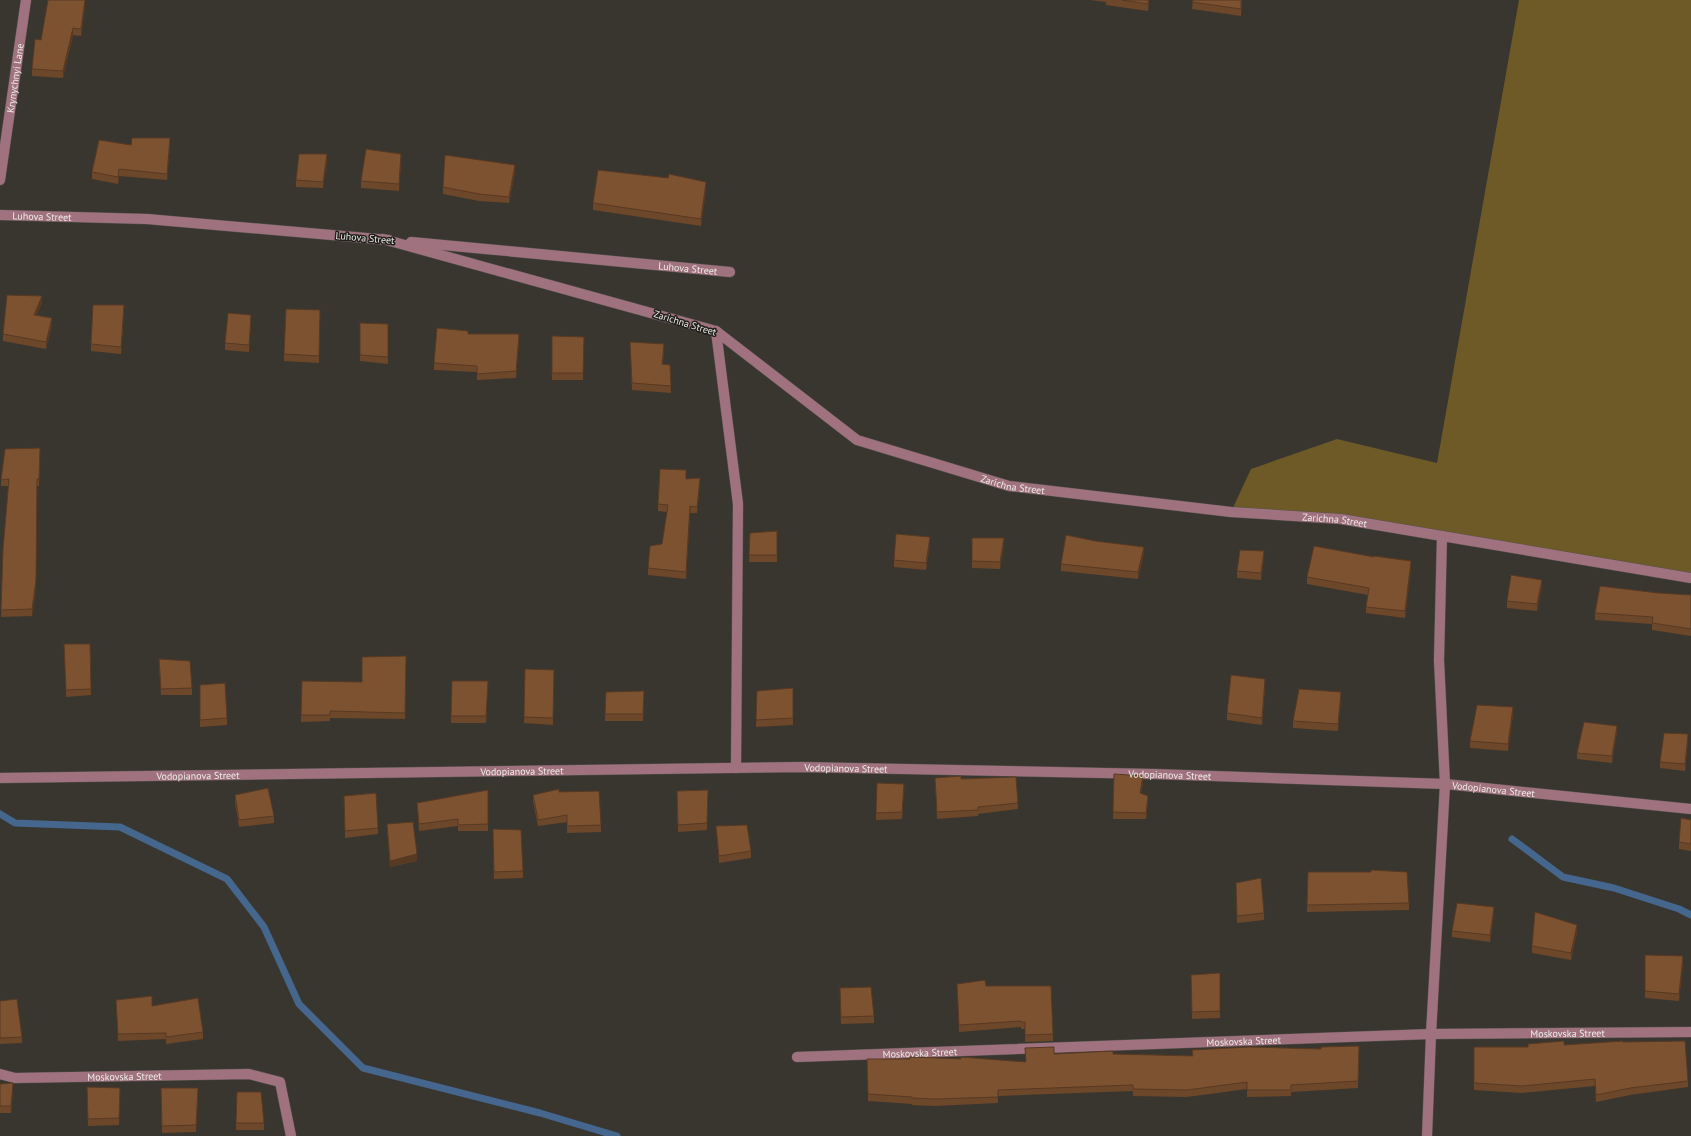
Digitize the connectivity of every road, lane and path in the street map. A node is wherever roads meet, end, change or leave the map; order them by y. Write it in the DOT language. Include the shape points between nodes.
graph roads {
  1 [pos="26,0"];
  2 [pos="0,180"];
  3 [pos="0,215"];
  4 [pos="383,239"];
  5 [pos="730,272"];
  6 [pos="716,331"];
  7 [pos="1442,536"];
  8 [pos="1691,578"];
  9 [pos="736,768"];
  10 [pos="0,778"];
  11 [pos="1445,784"];
  12 [pos="1691,809"];
  13 [pos="1691,1032"];
  14 [pos="1431,1034"];
  15 [pos="797,1057"];
  16 [pos="0,1074"];
  17 [pos="291,1136"];
  18 [pos="1427,1136"];
  1 -- 2 [label="street, Krynychnyi Lane"];
  3 -- 4 [label="street, Luhova Street" via="147,219"];
  4 -- 5 [label="street, Luhova Street"];
  4 -- 6 [label="street, Zarichna Street"];
  6 -- 7 [label="street, Zarichna Street" via="858,440 1009,486 1231,512 1341,519"];
  6 -- 9 [label="street" via="738,504"];
  7 -- 8 [label="street, Zarichna Street"];
  7 -- 11 [label="street" via="1439,660"];
  9 -- 10 [label="street, Vodopianova Street"];
  9 -- 11 [label="street, Vodopianova Street" via="802,766"];
  11 -- 12 [label="street, Vodopianova Street"];
  11 -- 14 [label="street"];
  13 -- 14 [label="street, Moskovska Street"];
  14 -- 15 [label="street, Moskovska Street"];
  14 -- 18 [label="street"];
  16 -- 17 [label="street, Moskovska Street" via="15,1078 249,1074 280,1082"];
}
